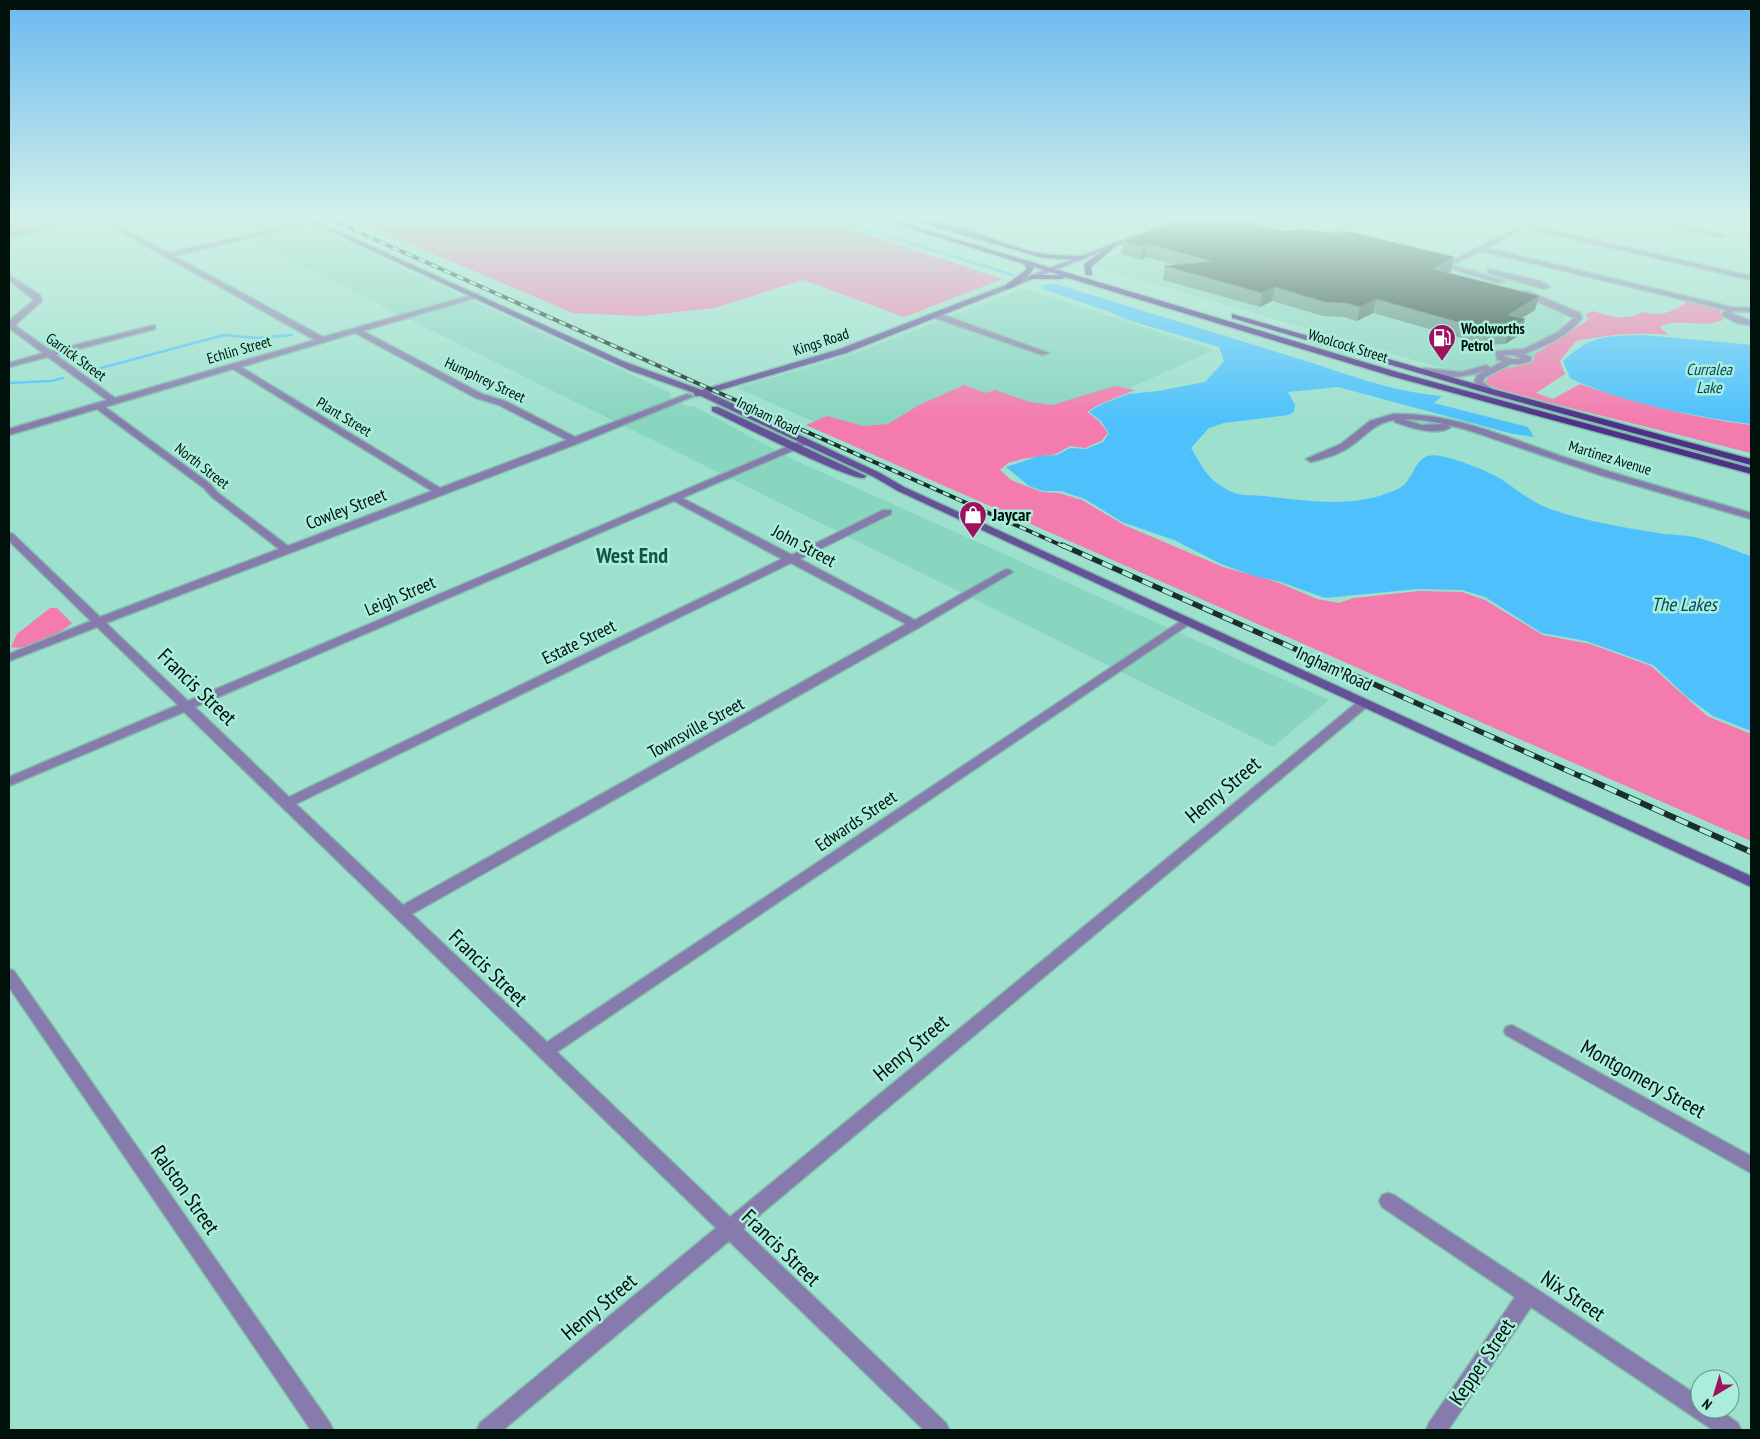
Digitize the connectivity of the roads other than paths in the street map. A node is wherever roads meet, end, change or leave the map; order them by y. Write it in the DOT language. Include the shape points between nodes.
graph roads {
  1 [pos="22,286"];
  2 [pos="223,286"];
  3 [pos="456,286"];
  4 [pos="1009,286"];
  5 [pos="1101,286"];
  6 [pos="1107,286"];
  7 [pos="1133,286"];
  8 [pos="1493,286"];
  9 [pos="1527,286"];
  10 [pos="1636,286"];
  11 [pos="1495,289"];
  12 [pos="1514,293"];
  13 [pos="1525,293"];
  14 [pos="476,295"];
  15 [pos="1144,297"];
  16 [pos="1731,309"];
  17 [pos="1748,310"];
  18 [pos="935,314"];
  19 [pos="1751,323"];
  20 [pos="152,327"];
  21 [pos="356,330"];
  22 [pos="322,340"];
  23 [pos="1045,353"];
  24 [pos="1520,353"];
  25 [pos="49,354"];
  26 [pos="1500,358"];
  27 [pos="1510,361"];
  28 [pos="625,364"];
  29 [pos="9,365"];
  30 [pos="234,366"];
  31 [pos="1413,370"];
  32 [pos="1493,392"];
  33 [pos="701,393"];
  34 [pos="690,396"];
  35 [pos="114,401"];
  36 [pos="98,406"];
  37 [pos="9,432"];
  38 [pos="576,441"];
  39 [pos="799,444"];
  40 [pos="1311,459"];
  41 [pos="1751,462"];
  42 [pos="1751,472"];
  43 [pos="440,492"];
  44 [pos="675,498"];
  45 [pos="886,512"];
  46 [pos="1751,516"];
  47 [pos="9,536"];
  48 [pos="287,550"];
  49 [pos="792,559"];
  50 [pos="1008,572"];
  51 [pos="1188,621"];
  52 [pos="98,622"];
  53 [pos="916,625"];
  54 [pos="12,657"];
  55 [pos="1364,703"];
  56 [pos="185,706"];
  57 [pos="9,782"];
  58 [pos="286,803"];
  59 [pos="1751,882"];
  60 [pos="401,913"];
  61 [pos="9,975"];
  62 [pos="1512,1032"];
  63 [pos="545,1052"];
  64 [pos="1751,1165"];
  65 [pos="1388,1201"];
  66 [pos="729,1227"];
  67 [pos="1528,1295"];
  68 [pos="323,1430"];
  69 [pos="487,1430"];
  70 [pos="938,1430"];
  71 [pos="1436,1430"];
  72 [pos="1731,1430"];
  1 -- 25 [label="street, Garrick Street" via="38,301 16,318 12,323 14,328"];
  2 -- 22 [label="street"];
  3 -- 14 [label="main road, Ingham Road"];
  4 -- 18 [label="main road, Kings Road"];
  5 -- 15 [label="main road"];
  6 -- 15 [label="main road, Woolcock Street"];
  7 -- 31 [label="main road, Woolcock Street"];
  8 -- 11 [label="street"];
  9 -- 13 [label="street" via="1530,289"];
  10 -- 16 [label="street"];
  12 -- 13 [label="street"];
  13 -- 24 [label="street" via="1577,315 1576,321 1560,332"];
  14 -- 21 [label="street, Echlin Street"];
  14 -- 28 [label="main road, Ingham Road"];
  15 -- 42 [label="main road, Woolcock Street" via="1496,403"];
  16 -- 17 [label="street"];
  16 -- 19 [label="street" via="1726,314 1730,318"];
  18 -- 23 [label="street"];
  18 -- 33 [label="main road, Kings Road" via="843,350"];
  20 -- 25 [label="street"];
  21 -- 22 [label="street, Echlin Street"];
  21 -- 38 [label="street, Humphrey Street" via="478,396 502,403"];
  22 -- 30 [label="street, Echlin Street"];
  24 -- 26 [label="street" via="1503,351 1498,353"];
  24 -- 27 [label="street" via="1527,360"];
  25 -- 29 [label="street"];
  25 -- 35 [label="street, Garrick Street"];
  26 -- 27 [label="street"];
  26 -- 31 [label="street" via="1477,372 1464,375"];
  27 -- 32 [label="street" via="1480,377 1478,383"];
  28 -- 33 [label="main road, Ingham Road"];
  28 -- 34 [label="main road, Ingham Road"];
  30 -- 35 [label="street, Echlin Street"];
  30 -- 43 [label="street, Plant Street"];
  31 -- 32 [label="main road, Woolcock Street"];
  32 -- 41 [label="main road, Woolcock Street"];
  33 -- 34 [label="main road, Kings Road"];
  33 -- 39 [label="main road, Ingham Road"];
  34 -- 38 [label="street, Cowley Street"];
  34 -- 39 [label="main road, Ingham Road"];
  35 -- 36 [label="street, Echlin Street"];
  36 -- 37 [label="street, Echlin Street"];
  36 -- 48 [label="street, North Street"];
  38 -- 43 [label="street, Cowley Street"];
  39 -- 44 [label="street, Leigh Street"];
  39 -- 51 [label="main road, Ingham Road" via="844,469 901,489"];
  40 -- 46 [label="street, Martinez Avenue" via="1338,450 1374,422 1389,418 1409,420 1420,428 1432,423 1490,434 1554,457"];
  43 -- 48 [label="street, Cowley Street"];
  44 -- 49 [label="street, John Street"];
  44 -- 56 [label="street, Leigh Street"];
  45 -- 49 [label="street, Estate Street"];
  47 -- 52 [label="street, Francis Street"];
  48 -- 52 [label="street, Cowley Street"];
  49 -- 53 [label="street, John Street"];
  49 -- 58 [label="street, Estate Street"];
  50 -- 53 [label="street, Townsville Street"];
  51 -- 55 [label="main road, Ingham Road"];
  51 -- 63 [label="street, Edwards Street"];
  52 -- 54 [label="street, Cowley Street"];
  52 -- 56 [label="street, Francis Street"];
  53 -- 60 [label="street, Townsville Street"];
  55 -- 59 [label="main road, Ingham Road"];
  55 -- 66 [label="street, Henry Street"];
  56 -- 57 [label="street, Leigh Street"];
  56 -- 58 [label="street, Francis Street"];
  58 -- 60 [label="street, Francis Street"];
  60 -- 63 [label="street, Francis Street"];
  61 -- 68 [label="street, Ralston Street"];
  62 -- 64 [label="street, Montgomery Street"];
  63 -- 66 [label="street, Francis Street"];
  65 -- 67 [label="street, Nix Street"];
  66 -- 69 [label="street, Henry Street"];
  66 -- 70 [label="street, Francis Street"];
  67 -- 71 [label="street, Kepper Street"];
  67 -- 72 [label="street, Nix Street"];
}
